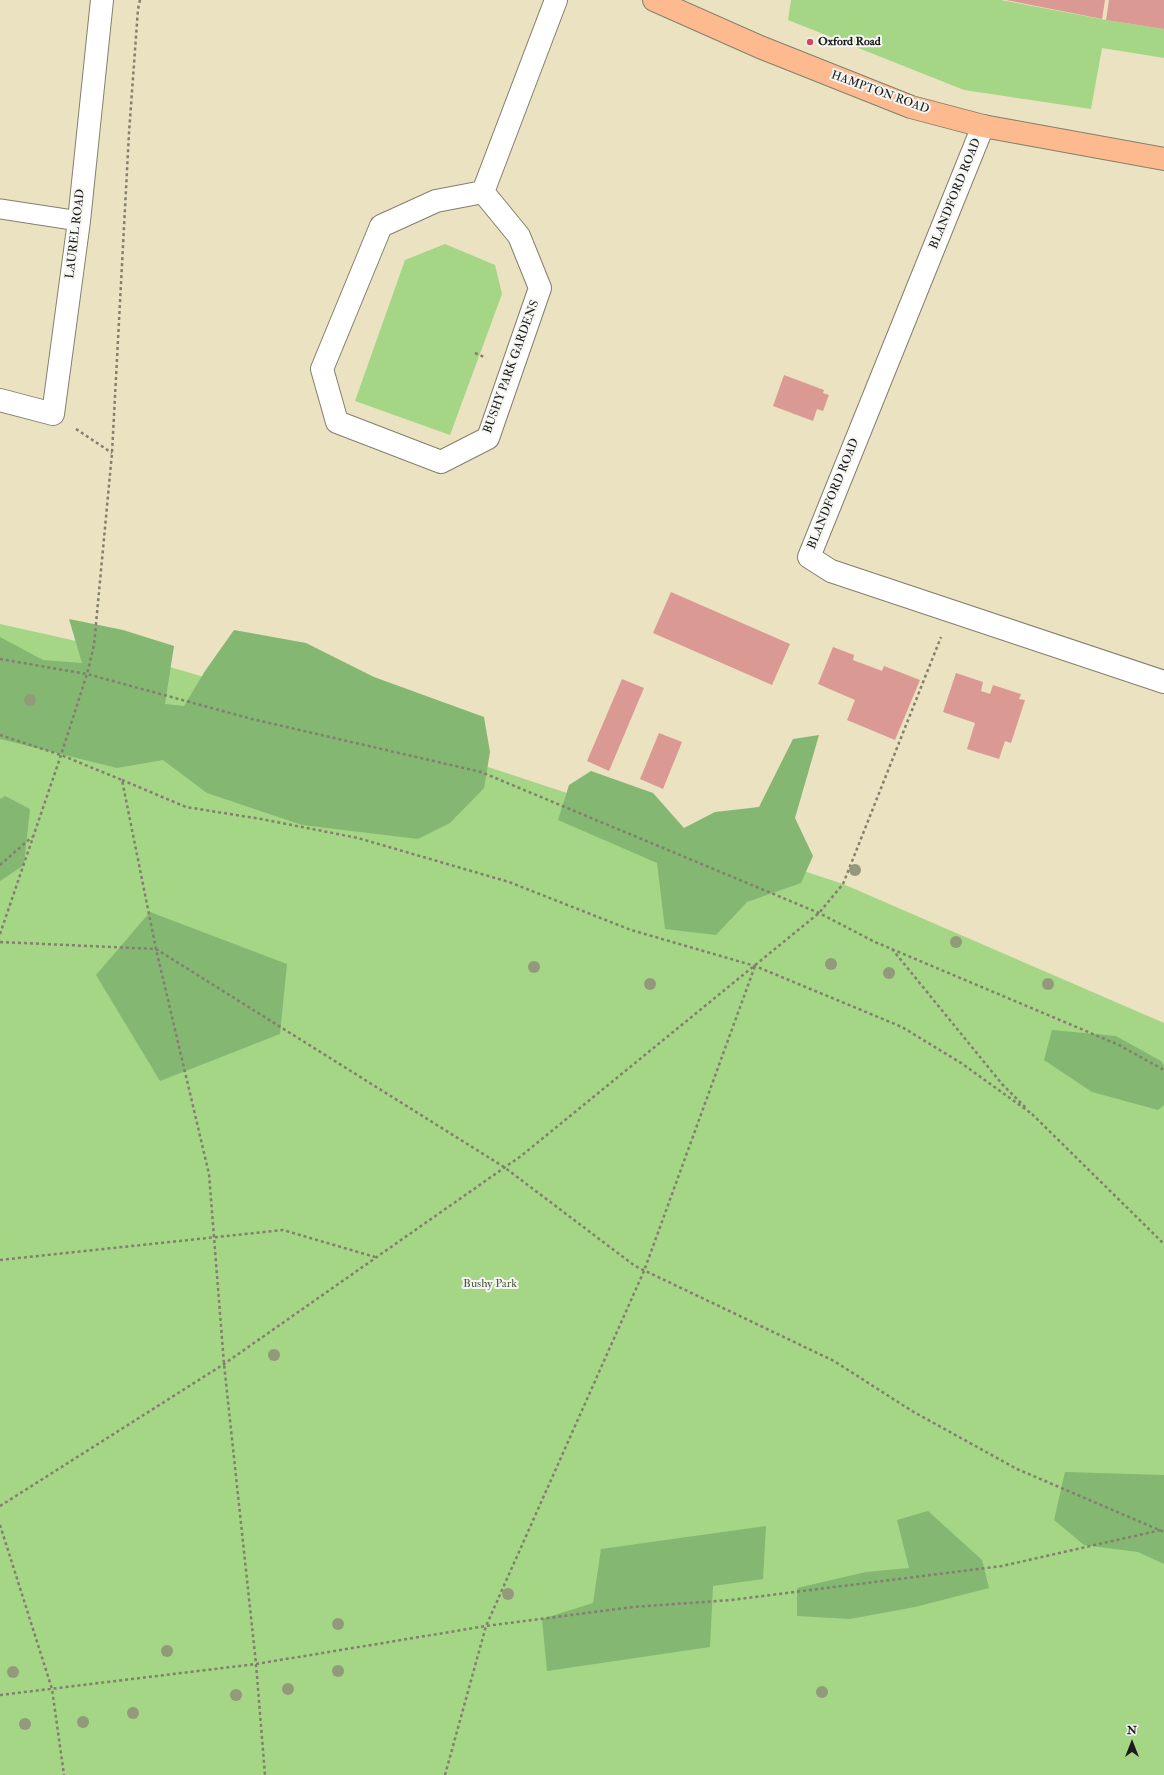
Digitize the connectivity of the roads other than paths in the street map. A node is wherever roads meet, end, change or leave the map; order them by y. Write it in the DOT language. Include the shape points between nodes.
graph roads {
  1 [pos="102,0"];
  2 [pos="556,0"];
  3 [pos="654,0"];
  4 [pos="983,126"];
  5 [pos="1164,160"];
  6 [pos="484,192"];
  7 [pos="0,209"];
  8 [pos="79,221"];
  9 [pos="0,400"];
  10 [pos="1164,682"];
  1 -- 8 [label="street, LAUREL ROAD"];
  2 -- 6 [label="street"];
  3 -- 4 [label="main road, HAMPTON ROAD" via="760,47 911,107"];
  4 -- 5 [label="main road, HAMPTON ROAD"];
  4 -- 10 [label="street, BLANDFORD ROAD" via="809,557 831,571"];
  6 -- 6 [label="street, BUSHY PARK GARDENS" via="436,201 381,226 322,368 337,422 441,462 488,438 540,288 519,236"];
  7 -- 8 [label="lane"];
  8 -- 9 [label="street, LAUREL ROAD" via="52,414"];
}
